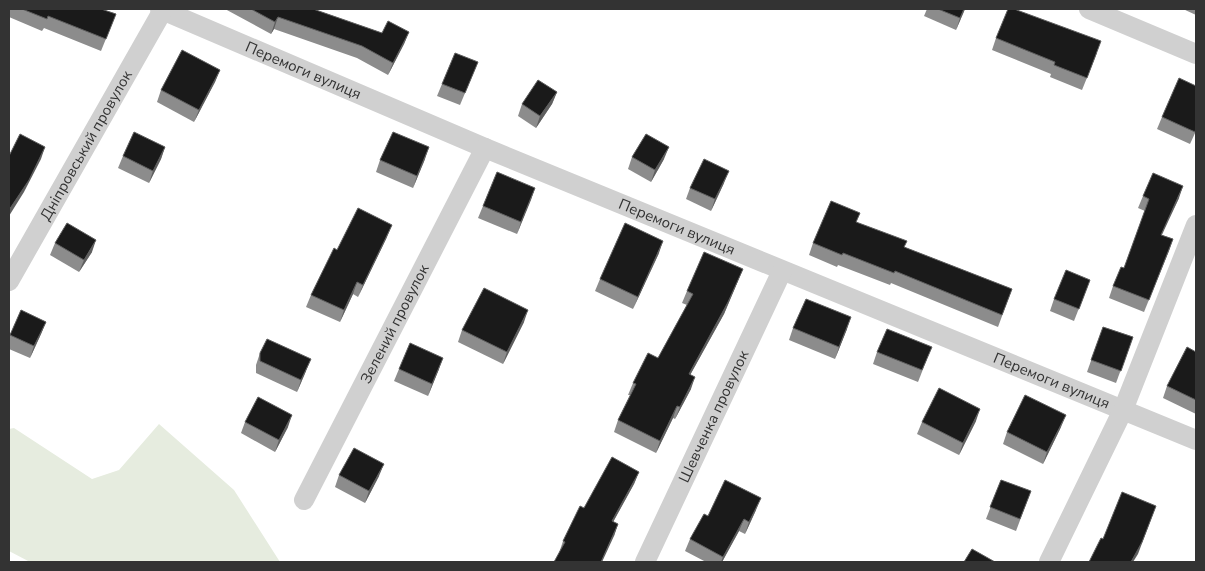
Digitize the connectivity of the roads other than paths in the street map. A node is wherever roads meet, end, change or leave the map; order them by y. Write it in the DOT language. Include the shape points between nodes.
graph roads {
  1 [pos="162,9"];
  2 [pos="1089,9"];
  3 [pos="1196,54"];
  4 [pos="485,148"];
  5 [pos="1196,225"];
  6 [pos="782,271"];
  7 [pos="9,281"];
  8 [pos="1123,410"];
  9 [pos="1196,440"];
  10 [pos="304,500"];
  11 [pos="645,562"];
  12 [pos="1049,562"];
  1 -- 4 [label="street, Перемоги вулиця"];
  1 -- 7 [label="street, Дніпровський провулок"];
  2 -- 3 [label="street"];
  4 -- 6 [label="street, Перемоги вулиця"];
  4 -- 10 [label="street, Зелений провулок"];
  5 -- 8 [label="street"];
  6 -- 8 [label="street, Перемоги вулиця"];
  6 -- 11 [label="street, Шевченка провулок"];
  8 -- 9 [label="street, Перемоги вулиця"];
  8 -- 12 [label="street"];
}
